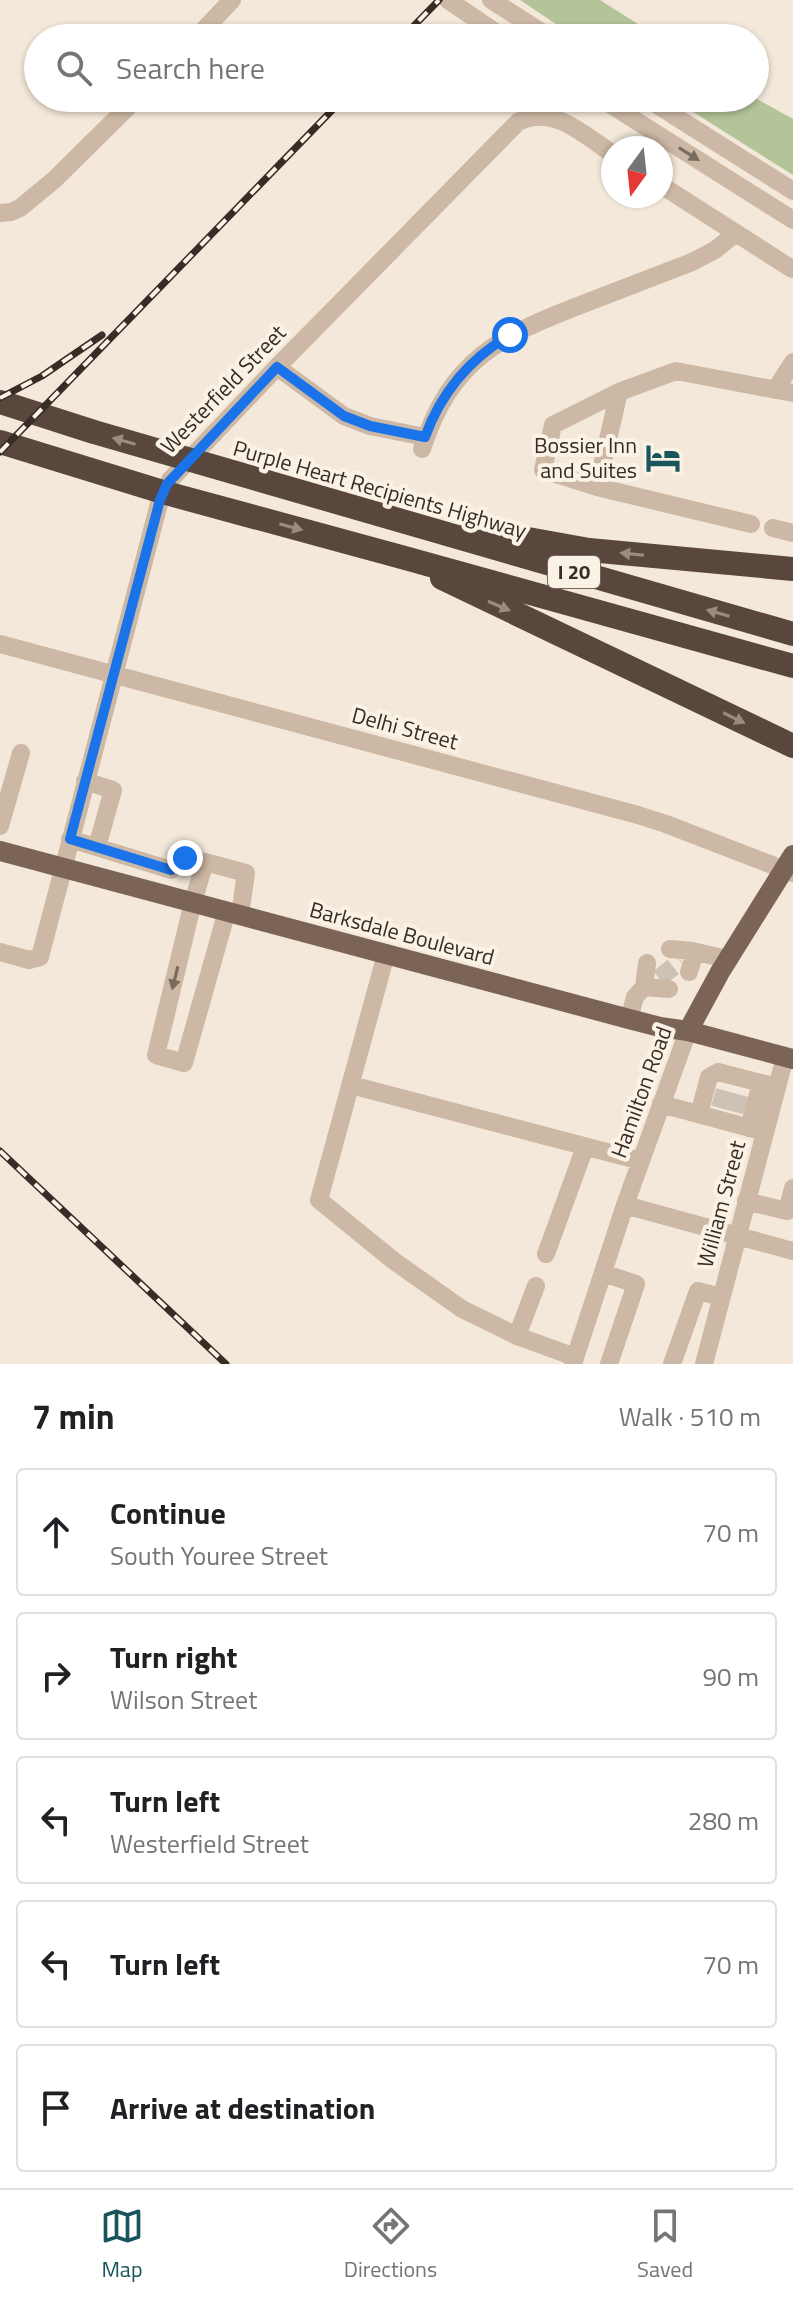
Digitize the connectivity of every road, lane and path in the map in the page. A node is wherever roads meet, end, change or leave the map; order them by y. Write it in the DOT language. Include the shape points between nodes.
graph roads {
  1 [pos="232,0"];
  2 [pos="448,0"];
  3 [pos="491,0"];
  4 [pos="209,24"];
  5 [pos="483,24"];
  6 [pos="529,24"];
  7 [pos="123,112"];
  8 [pos="622,112"];
  9 [pos="668,112"];
  10 [pos="601,147"];
  11 [pos="793,191"];
  12 [pos="673,193"];
  13 [pos="0,213"];
  14 [pos="793,220"];
  15 [pos="736,233"];
  16 [pos="792,269"];
  17 [pos="793,362"];
  18 [pos="277,367"];
  19 [pos="619,392"];
  20 [pos="784,392"];
  21 [pos="0,402"];
  22 [pos="0,442"];
  23 [pos="597,487"];
  24 [pos="356,507"];
  25 [pos="751,524"];
  26 [pos="773,528"];
  27 [pos="793,533"];
  28 [pos="405,558"];
  29 [pos="793,569"];
  30 [pos="793,634"];
  31 [pos="0,644"];
  32 [pos="793,666"];
  33 [pos="113,674"];
  34 [pos="793,746"];
  35 [pos="21,753"];
  36 [pos="85,781"];
  37 [pos="0,825"];
  38 [pos="70,839"];
  39 [pos="97,847"];
  40 [pos="0,851"];
  41 [pos="205,862"];
  42 [pos="790,866"];
  43 [pos="62,867"];
  44 [pos="171,870"];
  45 [pos="165,895"];
  46 [pos="193,902"];
  47 [pos="234,913"];
  48 [pos="0,952"];
  49 [pos="386,954"];
  50 [pos="684,958"];
  51 [pos="727,959"];
  52 [pos="655,979"];
  53 [pos="629,1019"];
  54 [pos="688,1031"];
  55 [pos="789,1058"];
  56 [pos="749,1083"];
  57 [pos="351,1085"];
  58 [pos="661,1104"];
  59 [pos="699,1114"];
  60 [pos="757,1130"];
  61 [pos="585,1147"];
  62 [pos="641,1161"];
  63 [pos="793,1188"];
  64 [pos="746,1201"];
  65 [pos="625,1205"];
  66 [pos="790,1212"];
  67 [pos="737,1236"];
  68 [pos="793,1251"];
  69 [pos="546,1254"];
  70 [pos="603,1273"];
  71 [pos="536,1286"];
  72 [pos="721,1297"];
  73 [pos="517,1336"];
  74 [pos="574,1360"];
  75 [pos="609,1364"];
  76 [pos="672,1364"];
  77 [pos="704,1364"];
  1 -- 4 [label="street"];
  2 -- 5 [label="street"];
  3 -- 6 [label="street"];
  7 -- 13 [label="street" via="32,199"];
  8 -- 14 [label="street, one-way"];
  9 -- 11 [label="street"];
  10 -- 18 [label="street, Westerfield Street" via="552,116 518,122"];
  12 -- 15 [label="street"];
  15 -- 16 [label="street"];
  15 -- 18 [label="street" via="692,262 538,321 498,342 450,388 424,443 344,416"];
  17 -- 20 [label="street"];
  18 -- 33 [label="street, Westerfield Street" via="167,484"];
  19 -- 20 [label="street" via="676,371"];
  19 -- 23 [label="street"];
  19 -- 23 [label="street" via="553,425 543,470"];
  24 -- 21 [label="highway, Purple Heart Recipients Highway / I 20, one-way"];
  22 -- 28 [label="highway, I 20, one-way"];
  23 -- 25 [label="street"];
  29 -- 24 [label="highway, one-way" via="589,550"];
  30 -- 24 [label="highway, Purple Heart Recipients Highway / I 20, one-way"];
  26 -- 27 [label="street"];
  28 -- 32 [label="highway, I 20"];
  28 -- 34 [label="highway, one-way"];
  31 -- 33 [label="street, Delhi Street"];
  33 -- 36 [label="street, Westerfield Street"];
  33 -- 42 [label="street, Delhi Street" via="638,815"];
  35 -- 37 [label="street"];
  36 -- 38 [label="street, Westerfield Street"];
  36 -- 39 [label="street" via="113,790"];
  38 -- 39 [label="street"];
  38 -- 43 [label="street, Westerfield Street"];
  39 -- 44 [label="street"];
  40 -- 43 [label="main road, Barksdale Boulevard"];
  41 -- 44 [label="street" via="185,858"];
  41 -- 46 [label="street"];
  41 -- 47 [label="street" via="246,873"];
  42 -- 51 [label="main road, Hamilton Road"];
  43 -- 45 [label="main road, Barksdale Boulevard"];
  43 -- 48 [label="street, Westerfield Street" via="40,957 29,960"];
  44 -- 45 [label="street"];
  45 -- 46 [label="main road, Barksdale Boulevard"];
  46 -- 47 [label="main road, Barksdale Boulevard"];
  46 -- 47 [label="street, one-way" via="156,1055 184,1063"];
  47 -- 49 [label="main road, Barksdale Boulevard"];
  49 -- 53 [label="main road, Barksdale Boulevard"];
  49 -- 57 [label="street"];
  50 -- 51 [label="street"];
  51 -- 54 [label="main road, Hamilton Road"];
  52 -- 53 [label="street" via="635,997"];
  53 -- 54 [label="main road, Barksdale Boulevard"];
  54 -- 55 [label="main road, Barksdale Boulevard"];
  54 -- 58 [label="street, Hamilton Road"];
  55 -- 56 [label="street, William Street"];
  56 -- 59 [label="street" via="712,1074"];
  56 -- 60 [label="street, William Street"];
  57 -- 61 [label="street"];
  57 -- 73 [label="street" via="319,1200 462,1309"];
  58 -- 59 [label="street"];
  58 -- 62 [label="street, Hamilton Road"];
  59 -- 60 [label="street" via="727,1114"];
  60 -- 64 [label="street, William Street"];
  61 -- 62 [label="street"];
  61 -- 69 [label="street"];
  62 -- 65 [label="street, Hamilton Road"];
  63 -- 66 [label="street"];
  64 -- 66 [label="street"];
  64 -- 67 [label="street, William Street"];
  65 -- 67 [label="street"];
  65 -- 70 [label="street, Hamilton Road"];
  67 -- 68 [label="street"];
  67 -- 72 [label="street, William Street"];
  70 -- 74 [label="street, Hamilton Road"];
  70 -- 75 [label="street" via="636,1284"];
  71 -- 73 [label="street"];
  72 -- 76 [label="street" via="698,1291"];
  72 -- 77 [label="street, William Street"];
  73 -- 74 [label="street"];
}
